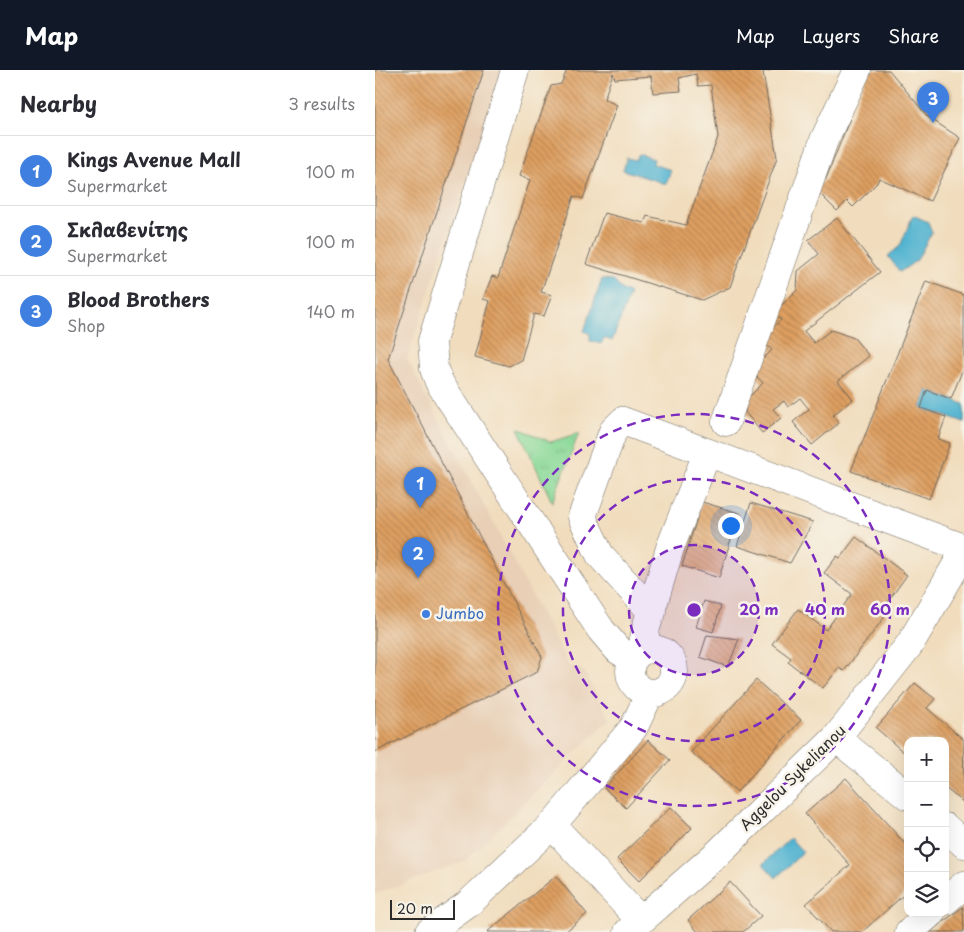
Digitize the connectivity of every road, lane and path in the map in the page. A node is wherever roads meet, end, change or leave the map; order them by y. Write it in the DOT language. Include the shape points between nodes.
graph roads {
  1 [pos="515,70"];
  2 [pos="857,70"];
  3 [pos="726,422"];
  4 [pos="707,453"];
  5 [pos="964,550"];
  6 [pos="652,612"];
  7 [pos="638,655"];
  8 [pos="650,693"];
  9 [pos="836,738"];
  10 [pos="904,793"];
  11 [pos="551,825"];
  12 [pos="964,885"];
  13 [pos="949,898"];
  14 [pos="926,917"];
  15 [pos="634,927"];
  16 [pos="429,932"];
  17 [pos="909,932"];
  1 -- 7 [label="street" via="432,341 434,369 439,382 601,630 618,650"];
  2 -- 3 [label="street" via="824,140"];
  4 -- 5 [label="street"];
  4 -- 6 [label="street" via="670,548"];
  4 -- 6 [label="street" via="623,421 613,431 582,517 600,555"];
  5 -- 9 [label="street, Aggelou Sykelianou" via="910,644"];
  6 -- 7 [label="street"];
  7 -- 8 [label="street" via="630,666 632,681"];
  7 -- 8 [label="street" via="655,648 663,651 669,655 675,669 668,686"];
  8 -- 11 [label="street" via="634,727"];
  9 -- 10 [label="street"];
  9 -- 15 [label="street, Aggelou Sykelianou" via="718,853"];
  11 -- 15 [label="street"];
  11 -- 16 [label="street" via="469,904"];
  12 -- 13 [label="street"];
  14 -- 17 [label="street"];
}
